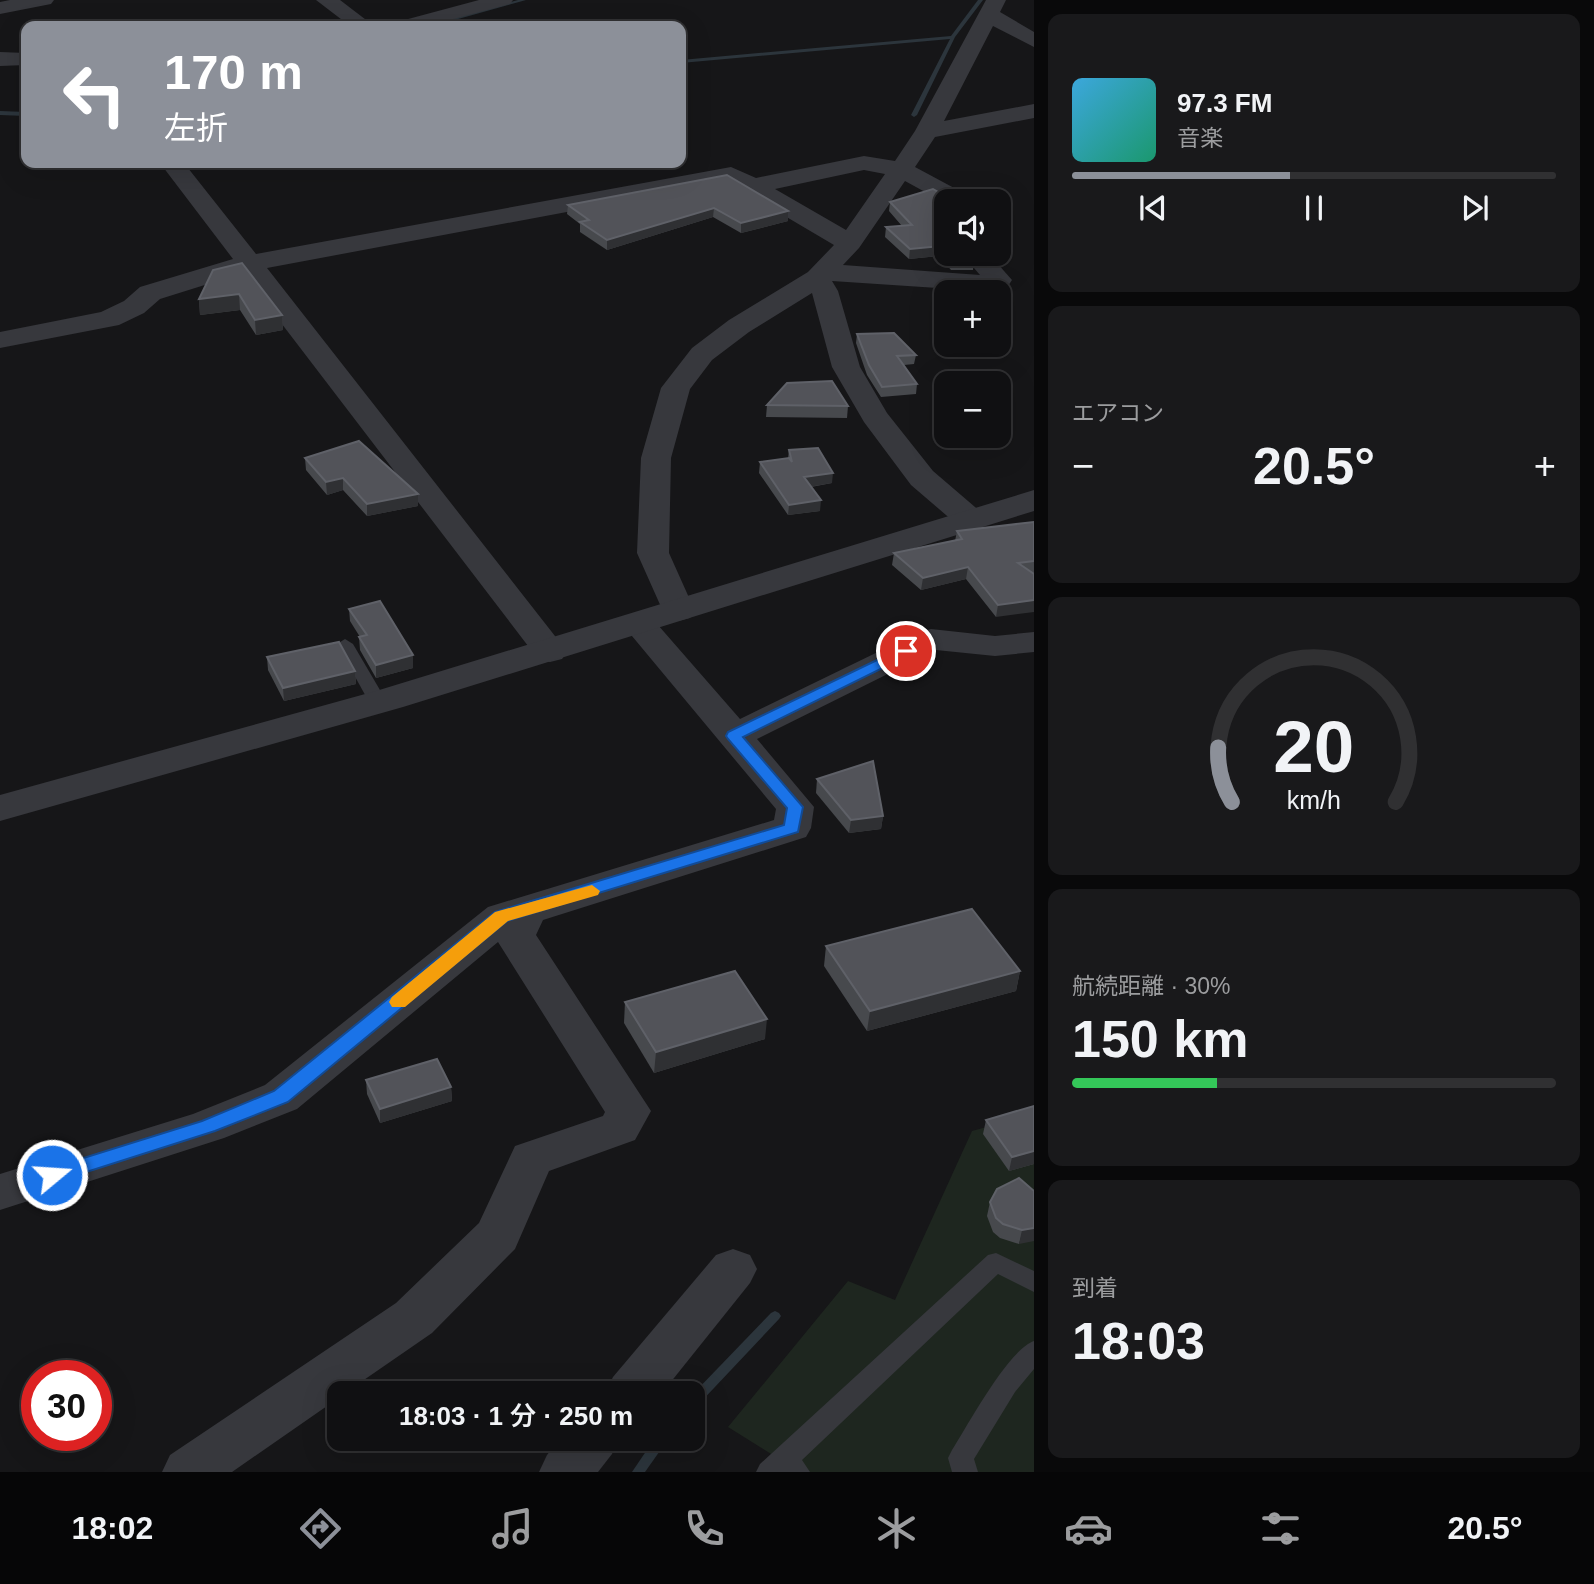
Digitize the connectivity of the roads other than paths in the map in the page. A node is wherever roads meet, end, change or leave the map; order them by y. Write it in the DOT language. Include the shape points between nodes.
graph roads {
  1 [pos="44,0"];
  2 [pos="326,0"];
  3 [pos="503,0"];
  4 [pos="992,7"];
  5 [pos="0,8"];
  6 [pos="357,21"];
  7 [pos="423,21"];
  8 [pos="1034,41"];
  9 [pos="0,59"];
  10 [pos="21,59"];
  11 [pos="1034,111"];
  12 [pos="927,131"];
  13 [pos="176,168"];
  14 [pos="901,169"];
  15 [pos="753,186"];
  16 [pos="938,189"];
  17 [pos="850,243"];
  18 [pos="249,263"];
  19 [pos="986,266"];
  20 [pos="820,275"];
  21 [pos="0,340"];
  22 [pos="1034,500"];
  23 [pos="971,520"];
  24 [pos="678,611"];
  25 [pos="639,624"];
  26 [pos="1034,642"];
  27 [pos="345,645"];
  28 [pos="550,652"];
  29 [pos="378,702"];
  30 [pos="734,736"];
  31 [pos="0,807"];
  32 [pos="527,911"];
  33 [pos="0,1192"];
  34 [pos="733,1269"];
  35 [pos="1034,1282"];
  36 [pos="1034,1352"];
  37 [pos="641,1381"];
  38 [pos="583,1451"];
  39 [pos="784,1468"];
  40 [pos="189,1472"];
  41 [pos="566,1472"];
  42 [pos="965,1472"];
  1 -- 5 [label="street"];
  2 -- 6 [label="street"];
  3 -- 7 [label="street"];
  4 -- 8 [label="street"];
  4 -- 12 [label="street"];
  9 -- 10 [label="street"];
  11 -- 12 [label="street"];
  12 -- 14 [label="street"];
  13 -- 18 [label="street"];
  14 -- 15 [label="street" via="854,164"];
  14 -- 16 [label="street"];
  14 -- 17 [label="street"];
  15 -- 17 [label="street"];
  15 -- 18 [label="street" via="731,174"];
  17 -- 20 [label="street"];
  18 -- 21 [label="street" via="150,293 109,319"];
  18 -- 28 [label="street"];
  19 -- 20 [label="street" via="999,280"];
  20 -- 23 [label="street" via="846,367 874,416 922,478"];
  20 -- 24 [label="street" via="702,354 676,387 656,458 653,553"];
  22 -- 23 [label="street"];
  23 -- 24 [label="street"];
  24 -- 25 [label="street"];
  25 -- 28 [label="street"];
  25 -- 30 [label="street"];
  26 -- 30 [label="street" via="995,646 930,639"];
  27 -- 29 [label="lane"];
  28 -- 29 [label="street"];
  29 -- 31 [label="street"];
  30 -- 32 [label="street" via="795,807 792,828"];
  32 -- 33 [label="street" via="502,917 281,1097 208,1126"];
  32 -- 40 [label="street" via="515,935 628,1111 619,1129 531,1159 498,1235 414,1318"];
  34 -- 37 [label="street"];
  35 -- 39 [label="lane" via="996,1262"];
  36 -- 42 [label="lane" via="1006,1385 961,1458"];
  38 -- 41 [label="street"];
}
